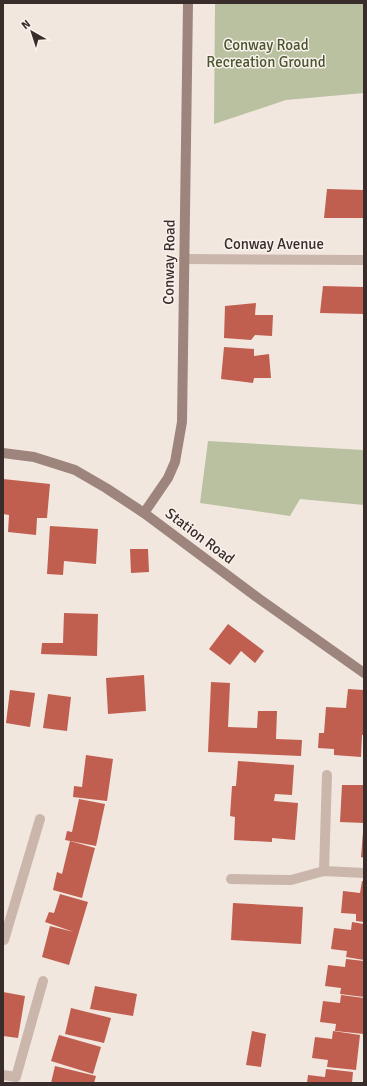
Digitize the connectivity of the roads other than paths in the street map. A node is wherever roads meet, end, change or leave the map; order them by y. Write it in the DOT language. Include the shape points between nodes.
graph roads {
  1 [pos="188,3"];
  2 [pos="184,259"];
  3 [pos="364,260"];
  4 [pos="3,453"];
  5 [pos="144,513"];
  6 [pos="364,673"];
  7 [pos="327,775"];
  8 [pos="40,819"];
  9 [pos="324,871"];
  10 [pos="364,873"];
  11 [pos="231,879"];
  12 [pos="3,940"];
  13 [pos="43,981"];
  14 [pos="3,1075"];
  1 -- 2 [label="street, Conway Road"];
  2 -- 3 [label="street, Conway Avenue"];
  2 -- 5 [label="street, Conway Road" via="180,440 168,478"];
  4 -- 5 [label="street, Station Road" via="34,457 75,470"];
  5 -- 6 [label="street, Station Road"];
  7 -- 9 [label="street"];
  8 -- 12 [label="street"];
  9 -- 10 [label="street"];
  9 -- 11 [label="street" via="291,880"];
  13 -- 14 [label="street" via="16,1077"];
}
